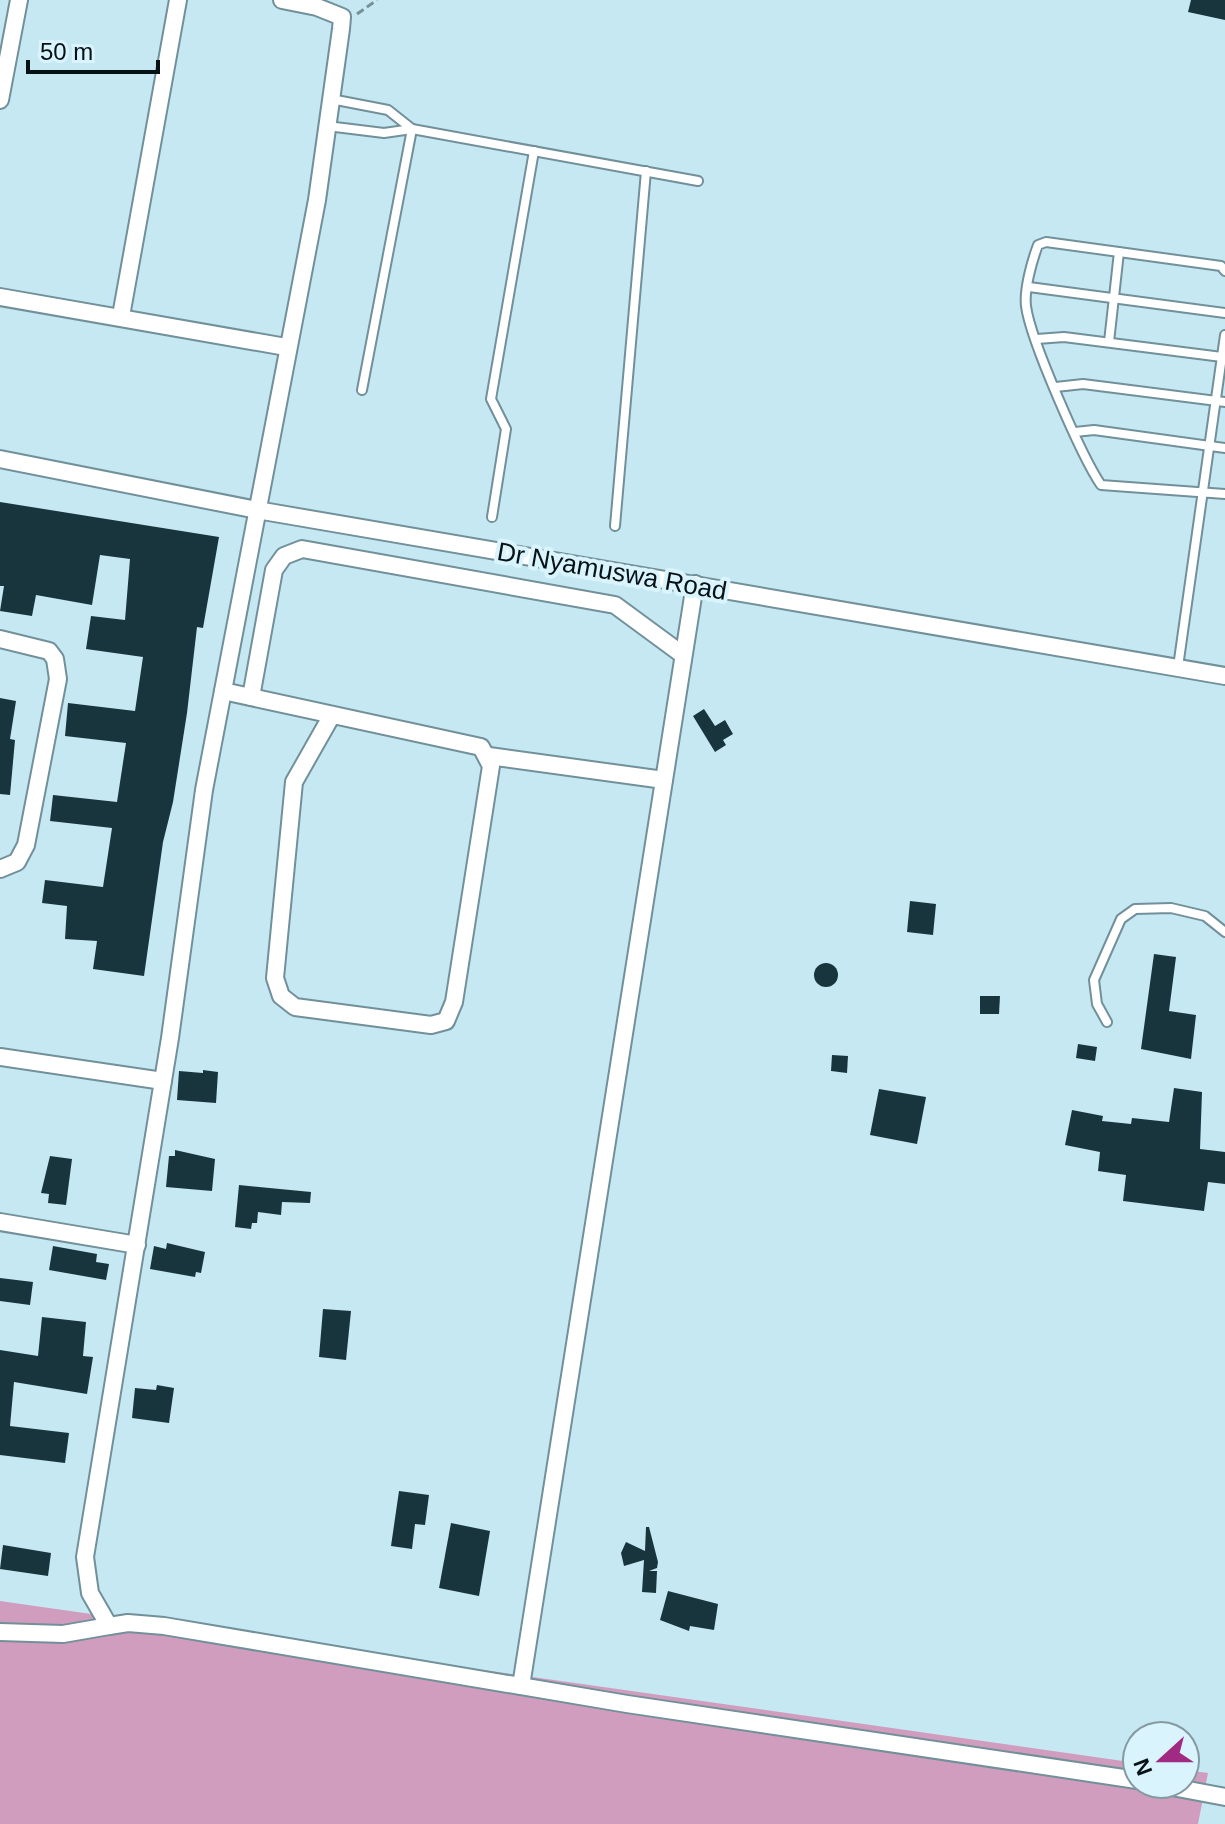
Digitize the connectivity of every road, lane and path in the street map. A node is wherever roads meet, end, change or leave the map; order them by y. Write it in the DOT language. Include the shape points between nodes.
graph roads {
  1 [pos="19,0"];
  2 [pos="178,0"];
  3 [pos="282,0"];
  4 [pos="377,0"];
  5 [pos="342,17"];
  6 [pos="331,99"];
  7 [pos="0,100"];
  8 [pos="327,126"];
  9 [pos="412,129"];
  10 [pos="534,151"];
  11 [pos="646,171"];
  12 [pos="698,181"];
  13 [pos="1119,252"];
  14 [pos="1225,271"];
  15 [pos="1029,287"];
  16 [pos="0,297"];
  17 [pos="1115,299"];
  18 [pos="1225,313"];
  19 [pos="121,316"];
  20 [pos="1225,335"];
  21 [pos="1037,339"];
  22 [pos="1109,342"];
  23 [pos="1225,346"];
  24 [pos="286,347"];
  25 [pos="1223,362"];
  26 [pos="1056,387"];
  27 [pos="362,390"];
  28 [pos="1220,401"];
  29 [pos="1075,432"];
  30 [pos="1209,446"];
  31 [pos="1225,448"];
  32 [pos="0,459"];
  33 [pos="1203,491"];
  34 [pos="1225,494"];
  35 [pos="257,510"];
  36 [pos="492,517"];
  37 [pos="615,526"];
  38 [pos="695,584"];
  39 [pos="0,639"];
  40 [pos="683,655"];
  41 [pos="1178,668"];
  42 [pos="1225,676"];
  43 [pos="223,691"];
  44 [pos="251,697"];
  45 [pos="332,715"];
  46 [pos="489,756"];
  47 [pos="664,780"];
  48 [pos="0,869"];
  49 [pos="1225,932"];
  50 [pos="1107,1022"];
  51 [pos="0,1057"];
  52 [pos="163,1081"];
  53 [pos="0,1222"];
  54 [pos="137,1245"];
  55 [pos="109,1626"];
  56 [pos="0,1632"];
  57 [pos="521,1686"];
  58 [pos="1121,1778"];
  59 [pos="1201,1792"];
  60 [pos="1225,1797"];
  1 -- 7 [label="street"];
  2 -- 19 [label="street"];
  3 -- 5 [label="street"];
  4 -- 5 [label="path" via="364,12"];
  5 -- 6 [label="street"];
  6 -- 8 [label="street"];
  6 -- 9 [label="lane" via="388,110"];
  8 -- 9 [label="lane" via="384,133"];
  8 -- 24 [label="street"];
  9 -- 10 [label="lane"];
  9 -- 27 [label="lane"];
  10 -- 11 [label="lane"];
  10 -- 36 [label="lane" via="491,399 506,429"];
  11 -- 12 [label="lane"];
  11 -- 37 [label="lane"];
  13 -- 14 [label="lane" via="1221,266"];
  13 -- 15 [label="lane" via="1038,245"];
  13 -- 17 [label="lane"];
  15 -- 17 [label="lane"];
  15 -- 21 [label="lane" via="1026,305"];
  16 -- 19 [label="street"];
  17 -- 18 [label="lane"];
  17 -- 22 [label="lane"];
  19 -- 24 [label="street"];
  20 -- 23 [label="lane"];
  21 -- 22 [label="lane"];
  21 -- 26 [label="lane"];
  22 -- 25 [label="lane"];
  23 -- 25 [label="lane"];
  24 -- 35 [label="street"];
  25 -- 28 [label="lane"];
  26 -- 28 [label="lane" via="1083,384"];
  26 -- 29 [label="lane"];
  28 -- 30 [label="lane"];
  29 -- 30 [label="lane"];
  29 -- 33 [label="lane" via="1101,485"];
  30 -- 31 [label="lane"];
  30 -- 33 [label="lane"];
  32 -- 35 [label="street, Dr Nyamuswa Road"];
  33 -- 34 [label="lane"];
  33 -- 41 [label="lane"];
  35 -- 38 [label="street, Dr Nyamuswa Road"];
  35 -- 43 [label="street"];
  38 -- 40 [label="street"];
  38 -- 41 [label="street, Dr Nyamuswa Road"];
  39 -- 48 [label="street" via="49,651 58,679 26,845 17,862"];
  40 -- 44 [label="street" via="615,605 302,549 284,556 274,570"];
  40 -- 47 [label="street"];
  41 -- 42 [label="street, Dr Nyamuswa Road"];
  43 -- 44 [label="street"];
  43 -- 52 [label="street"];
  44 -- 45 [label="street"];
  45 -- 46 [label="street" via="481,747"];
  45 -- 46 [label="street" via="294,782 275,978 281,996 295,1007 431,1025 446,1021 456,987"];
  46 -- 47 [label="street"];
  47 -- 57 [label="street"];
  49 -- 50 [label="lane" via="1205,916 1171,908 1135,909 1121,919 1094,980 1097,1004"];
  51 -- 52 [label="street"];
  52 -- 54 [label="street"];
  53 -- 54 [label="street"];
  54 -- 55 [label="street" via="85,1557 90,1593"];
  55 -- 56 [label="street" via="63,1634"];
  55 -- 57 [label="street" via="164,1626"];
  57 -- 58 [label="street"];
  59 -- 60 [label="street"];
}
